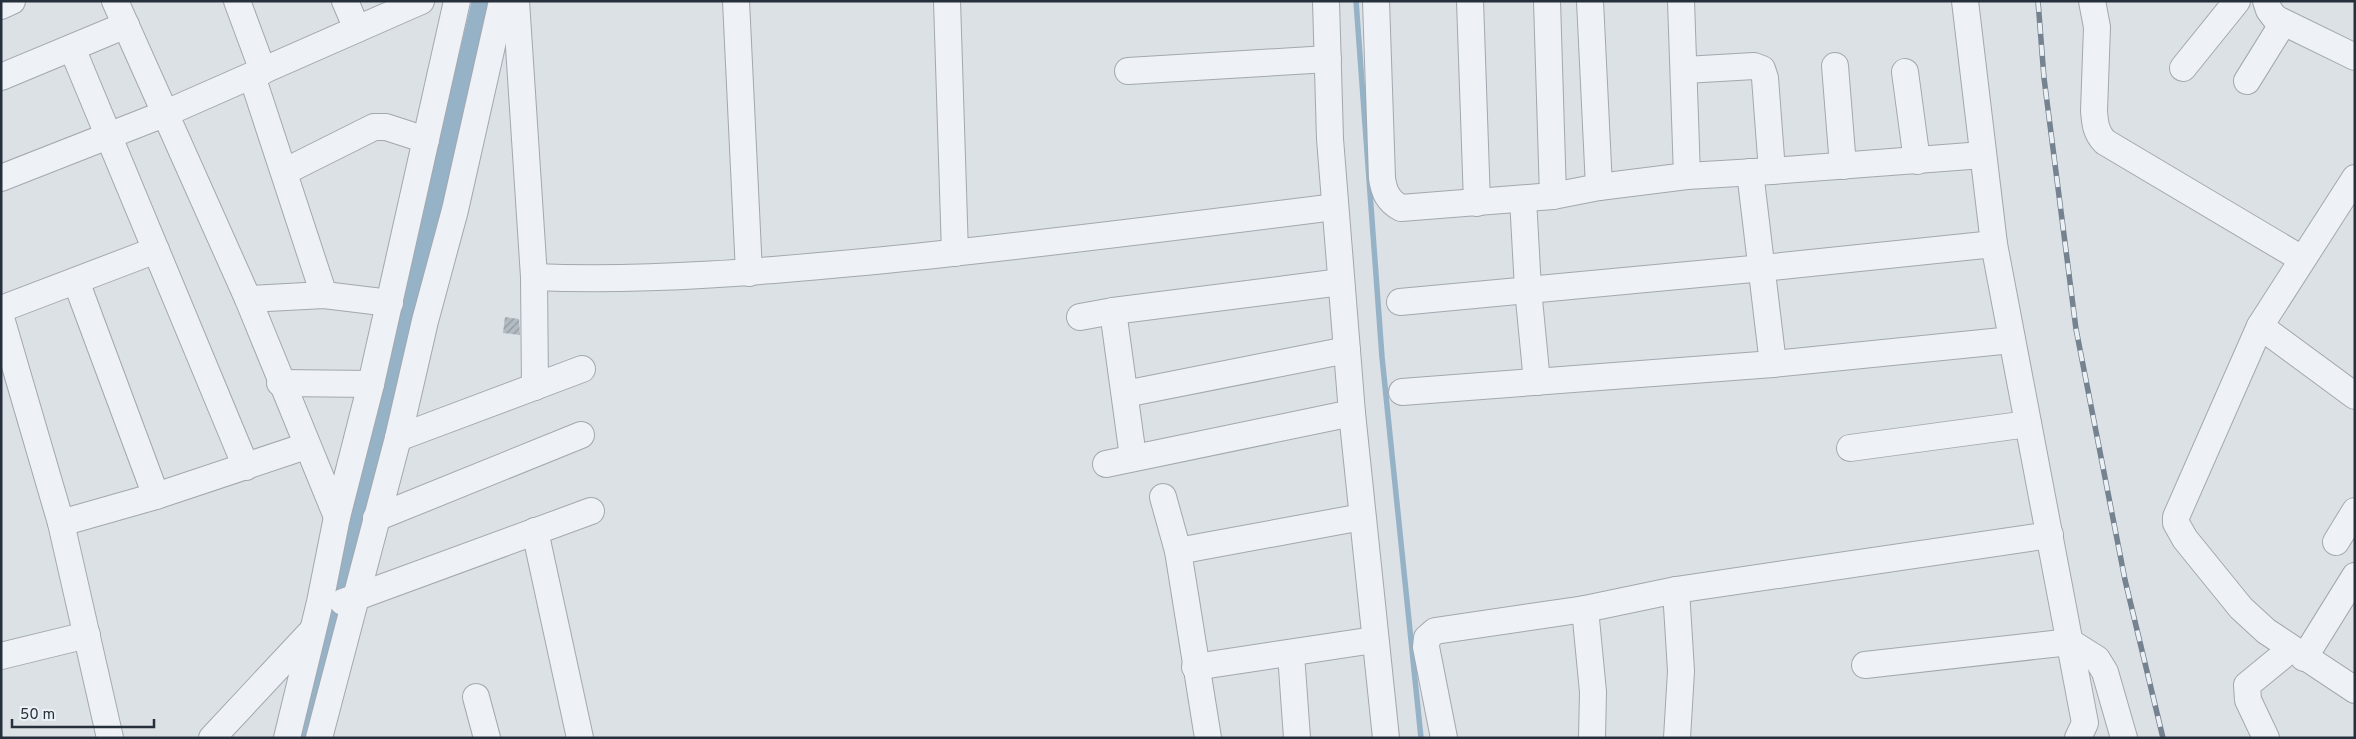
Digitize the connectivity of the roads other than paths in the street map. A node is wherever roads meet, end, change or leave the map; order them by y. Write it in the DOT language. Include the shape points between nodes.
graph roads {
  1 [pos="12,1"];
  2 [pos="115,1"];
  3 [pos="237,1"];
  4 [pos="345,1"];
  5 [pos="421,1"];
  6 [pos="457,1"];
  7 [pos="502,1"];
  8 [pos="516,1"];
  9 [pos="736,1"];
  10 [pos="947,1"];
  11 [pos="1326,1"];
  12 [pos="1376,1"];
  13 [pos="1470,1"];
  14 [pos="1547,1"];
  15 [pos="1590,1"];
  16 [pos="1682,1"];
  17 [pos="1966,1"];
  18 [pos="2092,1"];
  19 [pos="2236,1"];
  20 [pos="2266,1"];
  21 [pos="1,6"];
  22 [pos="2283,23"];
  23 [pos="126,25"];
  24 [pos="357,30"];
  25 [pos="72,48"];
  26 [pos="2355,57"];
  27 [pos="1328,59"];
  28 [pos="1835,66"];
  29 [pos="2183,68"];
  30 [pos="1685,70"];
  31 [pos="1128,71"];
  32 [pos="1905,72"];
  33 [pos="257,74"];
  34 [pos="1,77"];
  35 [pos="2247,82"];
  36 [pos="164,114"];
  37 [pos="108,134"];
  38 [pos="426,140"];
  39 [pos="1983,154"];
  40 [pos="1917,161"];
  41 [pos="1843,166"];
  42 [pos="284,172"];
  43 [pos="1761,172"];
  44 [pos="1687,176"];
  45 [pos="1,178"];
  46 [pos="2355,178"];
  47 [pos="1599,187"];
  48 [pos="1553,196"];
  49 [pos="1523,199"];
  50 [pos="1477,203"];
  51 [pos="1335,207"];
  52 [pos="1994,244"];
  53 [pos="156,250"];
  54 [pos="955,253"];
  55 [pos="2302,259"];
  56 [pos="1763,268"];
  57 [pos="749,273"];
  58 [pos="534,277"];
  59 [pos="76,280"];
  60 [pos="1342,282"];
  61 [pos="1528,289"];
  62 [pos="324,295"];
  63 [pos="248,300"];
  64 [pos="1400,302"];
  65 [pos="390,303"];
  66 [pos="1,309"];
  67 [pos="1113,311"];
  68 [pos="1080,317"];
  69 [pos="1,318"];
  70 [pos="2260,326"];
  71 [pos="2012,340"];
  72 [pos="1346,350"];
  73 [pos="1773,364"];
  74 [pos="582,369"];
  75 [pos="280,382"];
  76 [pos="1537,382"];
  77 [pos="10,383"];
  78 [pos="371,384"];
  79 [pos="534,387"];
  80 [pos="1402,392"];
  81 [pos="1125,394"];
  82 [pos="2355,396"];
  83 [pos="1352,414"];
  84 [pos="2028,424"];
  85 [pos="581,436"];
  86 [pos="398,438"];
  87 [pos="306,446"];
  88 [pos="1850,448"];
  89 [pos="1134,457"];
  90 [pos="1106,464"];
  91 [pos="246,467"];
  92 [pos="156,496"];
  93 [pos="1163,497"];
  94 [pos="591,511"];
  95 [pos="2355,511"];
  96 [pos="1362,517"];
  97 [pos="337,518"];
  98 [pos="376,518"];
  99 [pos="61,523"];
  100 [pos="535,531"];
  101 [pos="2050,535"];
  102 [pos="2336,542"];
  103 [pos="1178,550"];
  104 [pos="2355,576"];
  105 [pos="1676,590"];
  106 [pos="337,601"];
  107 [pos="1585,609"];
  108 [pos="312,630"];
  109 [pos="87,636"];
  110 [pos="1374,640"];
  111 [pos="2070,642"];
  112 [pos="2298,653"];
  113 [pos="1291,654"];
  114 [pos="1,656"];
  115 [pos="1865,665"];
  116 [pos="1196,667"];
  117 [pos="2355,690"];
  118 [pos="476,697"];
  119 [pos="2083,712"];
  120 [pos="110,738"];
  121 [pos="212,738"];
  122 [pos="287,738"];
  123 [pos="319,738"];
  124 [pos="487,738"];
  125 [pos="580,738"];
  126 [pos="1208,738"];
  127 [pos="1297,738"];
  128 [pos="1386,738"];
  129 [pos="1444,738"];
  130 [pos="1592,738"];
  131 [pos="1677,738"];
  132 [pos="2078,738"];
  133 [pos="2089,738"];
  134 [pos="2124,738"];
  135 [pos="2266,738"];
  1 -- 21 [label="street"];
  2 -- 23 [label="street"];
  3 -- 33 [label="street"];
  4 -- 24 [label="street"];
  5 -- 24 [label="street"];
  6 -- 38 [label="street"];
  7 -- 86 [label="street" via="455,210"];
  8 -- 58 [label="street"];
  9 -- 57 [label="street"];
  10 -- 54 [label="street"];
  11 -- 27 [label="street"];
  12 -- 50 [label="street" via="1384,190 1391,202 1401,208"];
  13 -- 50 [label="street"];
  14 -- 48 [label="street"];
  15 -- 47 [label="street"];
  16 -- 30 [label="street"];
  17 -- 39 [label="street"];
  18 -- 55 [label="street" via="2097,26 2094,111 2100,137"];
  19 -- 29 [label="street"];
  20 -- 22 [label="street" via="2275,18"];
  22 -- 26 [label="street"];
  22 -- 35 [label="street"];
  23 -- 25 [label="street"];
  23 -- 36 [label="street"];
  24 -- 33 [label="street"];
  25 -- 34 [label="street"];
  25 -- 37 [label="street"];
  27 -- 31 [label="street"];
  27 -- 51 [label="street"];
  28 -- 41 [label="street"];
  30 -- 43 [label="street" via="1754,66 1762,69 1765,78"];
  30 -- 44 [label="street"];
  32 -- 40 [label="street"];
  33 -- 36 [label="street"];
  33 -- 42 [label="street"];
  36 -- 37 [label="street"];
  36 -- 63 [label="street"];
  37 -- 45 [label="street"];
  37 -- 53 [label="street"];
  38 -- 42 [label="street" via="386,127 374,127"];
  38 -- 65 [label="street"];
  39 -- 40 [label="street"];
  39 -- 52 [label="street"];
  40 -- 41 [label="street"];
  41 -- 43 [label="street"];
  42 -- 62 [label="street"];
  43 -- 44 [label="street"];
  43 -- 56 [label="street"];
  44 -- 47 [label="street"];
  46 -- 55 [label="street"];
  47 -- 48 [label="street"];
  48 -- 49 [label="street"];
  49 -- 50 [label="street"];
  49 -- 61 [label="street"];
  51 -- 54 [label="street"];
  51 -- 60 [label="street"];
  52 -- 56 [label="street"];
  52 -- 71 [label="street"];
  53 -- 59 [label="street"];
  53 -- 91 [label="street"];
  54 -- 57 [label="street"];
  55 -- 70 [label="street"];
  56 -- 61 [label="street"];
  56 -- 73 [label="street"];
  57 -- 58 [label="street" via="585,279"];
  58 -- 79 [label="street"];
  59 -- 66 [label="street"];
  59 -- 92 [label="street"];
  60 -- 67 [label="street"];
  60 -- 72 [label="street"];
  61 -- 64 [label="street"];
  61 -- 76 [label="street"];
  62 -- 63 [label="street"];
  62 -- 65 [label="street"];
  63 -- 75 [label="street"];
  65 -- 78 [label="street"];
  67 -- 68 [label="street"];
  67 -- 81 [label="street"];
  69 -- 77 [label="street"];
  70 -- 82 [label="street"];
  70 -- 112 [label="street" via="2179,506 2176,523 2185,540 2241,608 2266,631"];
  71 -- 73 [label="street"];
  71 -- 84 [label="street"];
  72 -- 81 [label="street"];
  72 -- 83 [label="street"];
  73 -- 76 [label="street"];
  74 -- 79 [label="street"];
  75 -- 78 [label="street"];
  75 -- 87 [label="street"];
  76 -- 80 [label="street"];
  77 -- 99 [label="street"];
  78 -- 97 [label="street"];
  79 -- 86 [label="street"];
  81 -- 89 [label="street"];
  83 -- 89 [label="street"];
  83 -- 96 [label="street"];
  84 -- 88 [label="street"];
  84 -- 101 [label="street"];
  85 -- 98 [label="street"];
  86 -- 98 [label="street"];
  87 -- 91 [label="street"];
  87 -- 97 [label="street"];
  89 -- 90 [label="street"];
  91 -- 92 [label="street"];
  92 -- 99 [label="street"];
  93 -- 103 [label="street"];
  94 -- 100 [label="street"];
  95 -- 102 [label="street"];
  96 -- 103 [label="street"];
  96 -- 110 [label="street"];
  97 -- 106 [label="street"];
  98 -- 106 [label="street"];
  99 -- 109 [label="street"];
  100 -- 106 [label="street"];
  100 -- 125 [label="street"];
  101 -- 105 [label="street"];
  101 -- 111 [label="street"];
  103 -- 116 [label="street"];
  104 -- 112 [label="street"];
  105 -- 107 [label="street"];
  105 -- 131 [label="street" via="1681,671"];
  106 -- 108 [label="street"];
  106 -- 123 [label="street"];
  107 -- 129 [label="street" via="1431,633 1426,647"];
  107 -- 130 [label="street" via="1593,692"];
  108 -- 121 [label="street"];
  108 -- 122 [label="street"];
  109 -- 114 [label="street"];
  109 -- 120 [label="street"];
  110 -- 113 [label="street"];
  110 -- 128 [label="street"];
  111 -- 115 [label="street"];
  111 -- 119 [label="street"];
  111 -- 134 [label="street" via="2097,659 2105,672"];
  112 -- 117 [label="street"];
  112 -- 135 [label="street" via="2247,685 2248,700"];
  113 -- 116 [label="street"];
  113 -- 127 [label="street"];
  116 -- 126 [label="street"];
  118 -- 124 [label="street"];
  119 -- 132 [label="street" via="2085,722"];
  119 -- 133 [label="street"];
}
